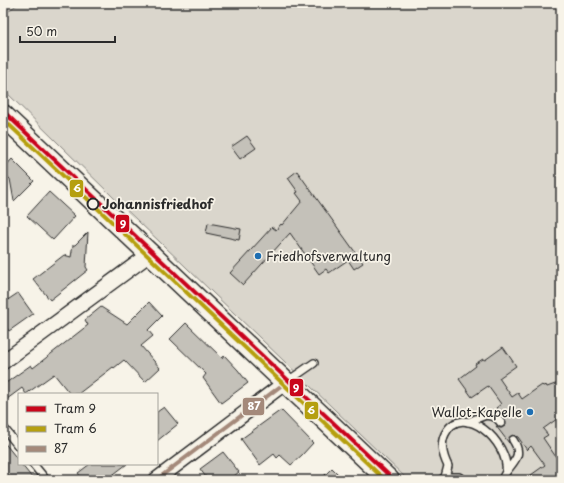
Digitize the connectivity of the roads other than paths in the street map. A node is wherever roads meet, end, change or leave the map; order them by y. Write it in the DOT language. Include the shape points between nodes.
graph roads {
  1 [pos="3,115"];
  2 [pos="150,254"];
  3 [pos="3,362"];
  4 [pos="314,364"];
  5 [pos="286,382"];
  6 [pos="468,422"];
  7 [pos="501,423"];
  8 [pos="3,427"];
  9 [pos="513,440"];
  10 [pos="18,446"];
  11 [pos="34,465"];
  12 [pos="506,472"];
  13 [pos="443,478"];
  14 [pos="46,480"];
  15 [pos="156,480"];
  16 [pos="389,480"];
  17 [pos="462,480"];
  18 [pos="502,480"];
  1 -- 2 [label="main road"];
  2 -- 3 [label="street"];
  2 -- 5 [label="main road"];
  4 -- 5 [label="lane"];
  5 -- 15 [label="street"];
  5 -- 16 [label="main road"];
  6 -- 7 [label="lane" via="486,415 496,417"];
  6 -- 12 [label="lane" via="480,426 499,444 504,454"];
  6 -- 13 [label="lane" via="458,422 449,427 445,434 443,450 448,466"];
  8 -- 10 [label="lane"];
  9 -- 12 [label="lane" via="518,447 518,456"];
  11 -- 14 [label="lane"];
  12 -- 18 [label="lane"];
  13 -- 17 [label="lane" via="459,477"];
}
